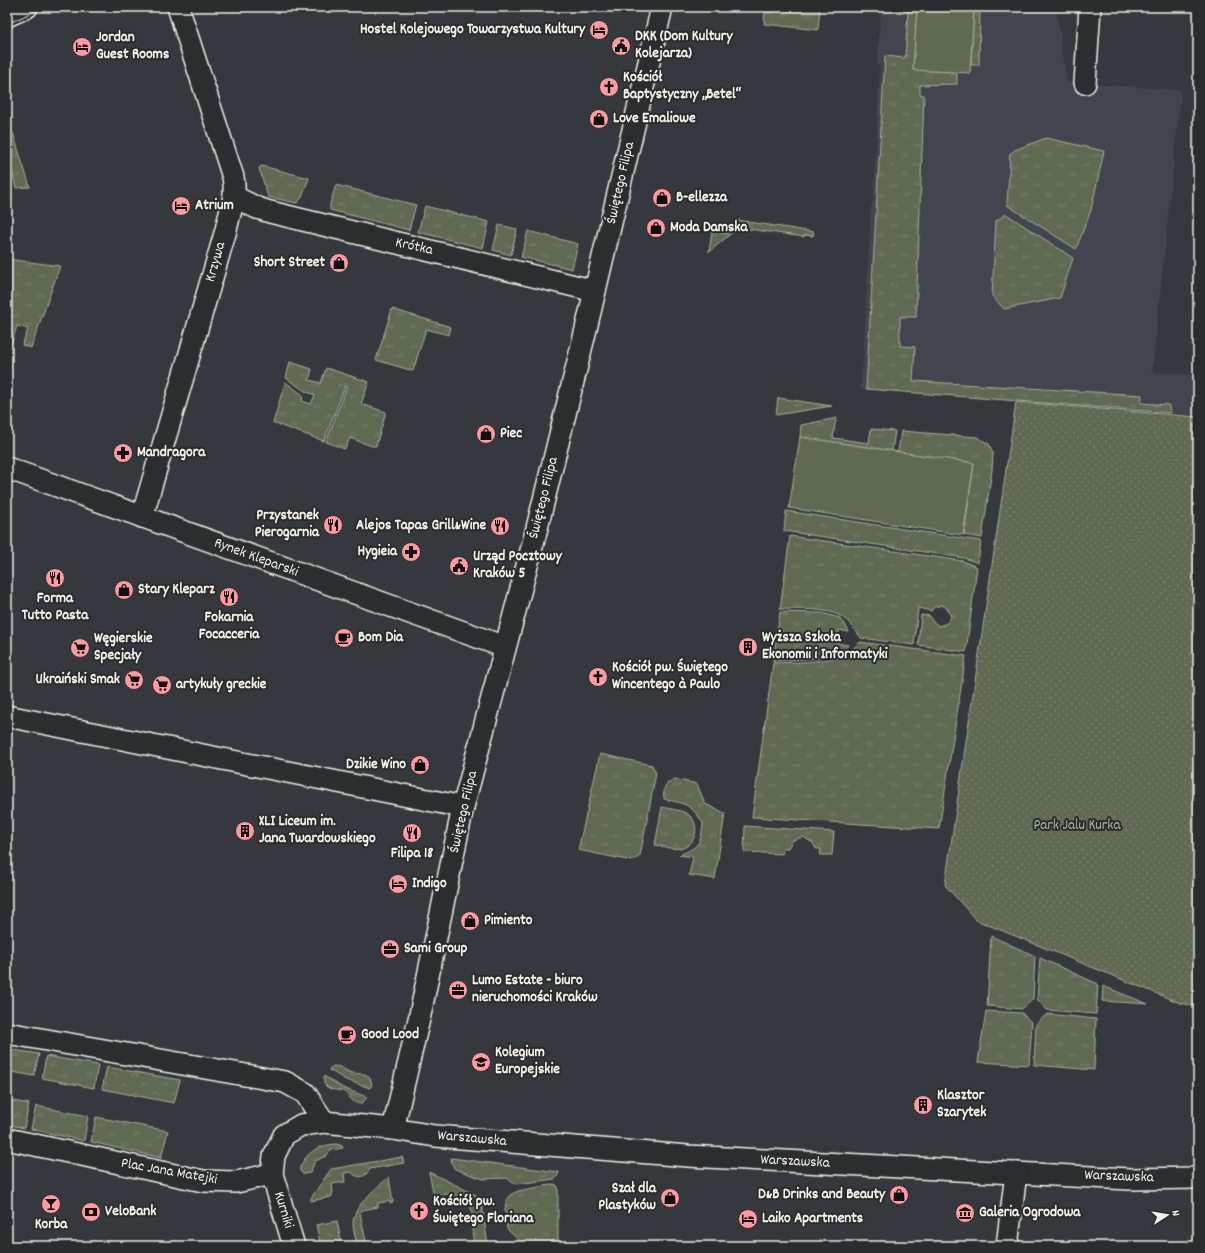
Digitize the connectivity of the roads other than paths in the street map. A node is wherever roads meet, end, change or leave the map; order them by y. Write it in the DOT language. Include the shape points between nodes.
graph roads {
  1 [pos="27,7"];
  2 [pos="178,7"];
  3 [pos="662,7"];
  4 [pos="1090,7"];
  5 [pos="7,16"];
  6 [pos="1085,84"];
  7 [pos="234,197"];
  8 [pos="595,292"];
  9 [pos="7,468"];
  10 [pos="142,517"];
  11 [pos="506,647"];
  12 [pos="7,716"];
  13 [pos="463,807"];
  14 [pos="7,1033"];
  15 [pos="324,1122"];
  16 [pos="393,1129"];
  17 [pos="7,1139"];
  18 [pos="1016,1173"];
  19 [pos="272,1174"];
  20 [pos="1198,1178"];
  21 [pos="294,1246"];
  22 [pos="1007,1246"];
  1 -- 5 [label="street"];
  2 -- 7 [label="street, Krzywa" via="233,177"];
  3 -- 8 [label="street, Świętego Filipa"];
  4 -- 6 [label="street"];
  7 -- 8 [label="street, Krótka" via="270,212"];
  7 -- 10 [label="street, Krzywa"];
  8 -- 11 [label="street, Świętego Filipa"];
  9 -- 10 [label="street, Rynek Kleparski"];
  10 -- 11 [label="street, Rynek Kleparski"];
  11 -- 13 [label="street, Świętego Filipa"];
  12 -- 13 [label="street"];
  13 -- 16 [label="street, Świętego Filipa" via="420,1015"];
  14 -- 15 [label="street" via="285,1082 305,1093"];
  15 -- 16 [label="street"];
  15 -- 19 [label="street" via="301,1125 284,1135 274,1156"];
  16 -- 18 [label="street, Warszawska" via="435,1136 680,1156"];
  17 -- 19 [label="street, Plac Jana Matejki" via="203,1181 236,1182"];
  18 -- 20 [label="street, Warszawska"];
  18 -- 22 [label="street"];
  19 -- 21 [label="street, Kurniki"];
}
